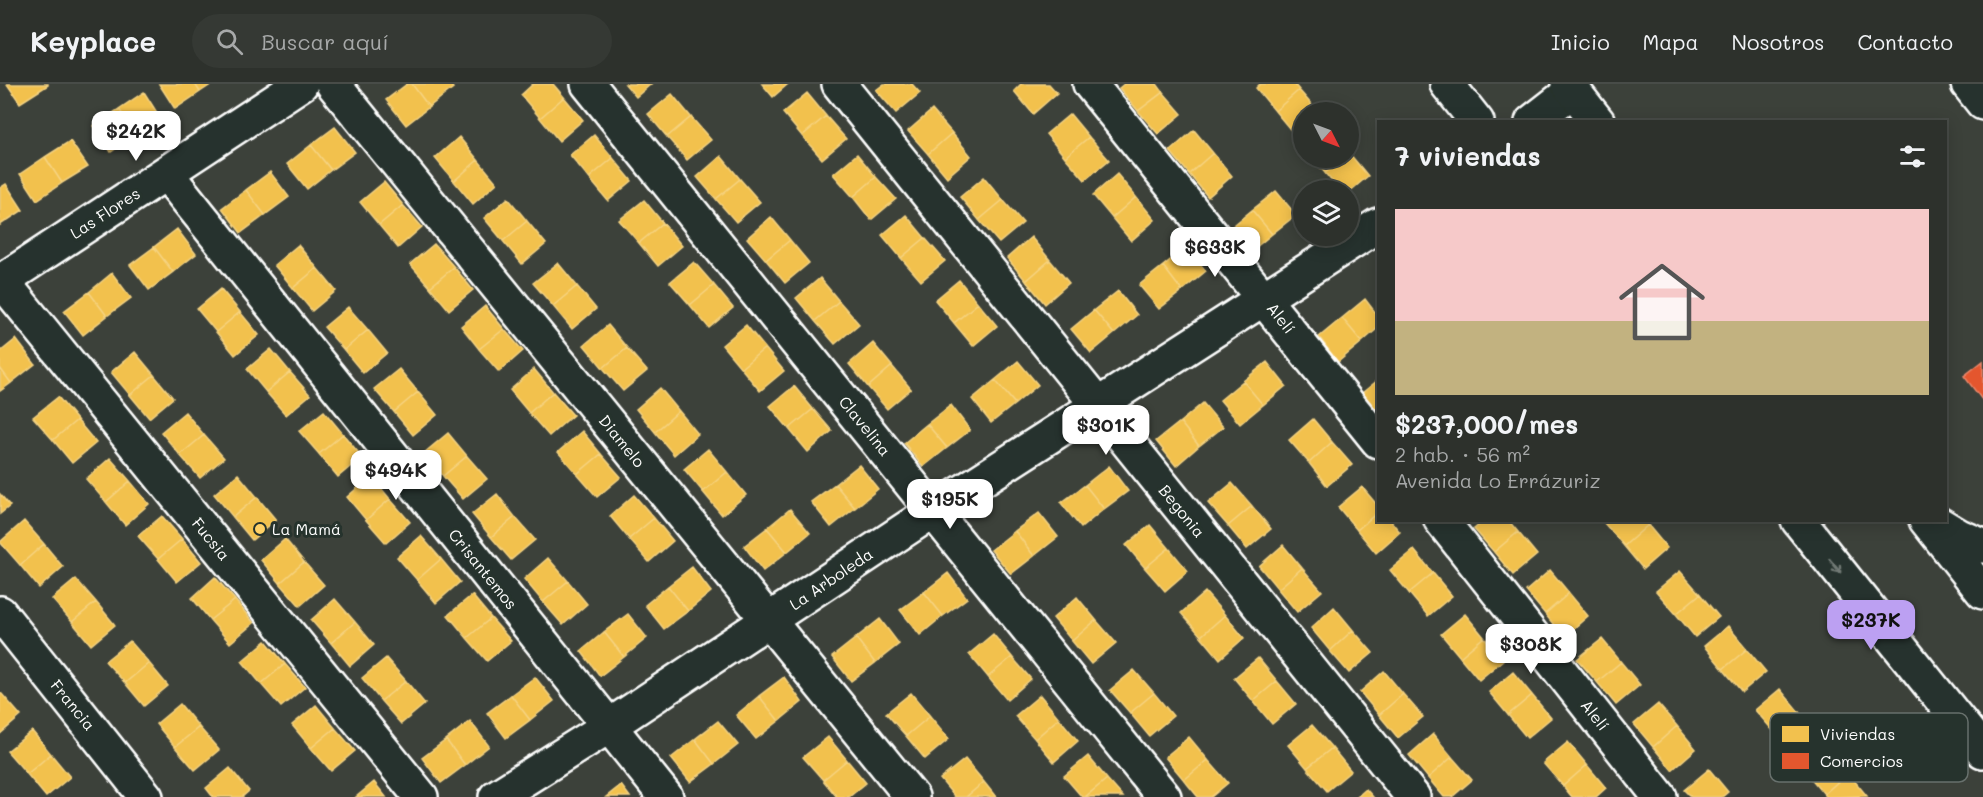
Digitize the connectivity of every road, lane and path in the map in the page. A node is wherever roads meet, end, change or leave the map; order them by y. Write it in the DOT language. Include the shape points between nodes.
graph roads {
  1 [pos="301,84"];
  2 [pos="333,84"];
  3 [pos="588,84"];
  4 [pos="839,84"];
  5 [pos="1090,84"];
  6 [pos="1447,84"];
  7 [pos="1570,87"];
  8 [pos="1475,120"];
  9 [pos="1534,120"];
  10 [pos="1597,120"];
  11 [pos="166,173"];
  12 [pos="1377,226"];
  13 [pos="1,281"];
  14 [pos="1265,298"];
  15 [pos="1098,405"];
  16 [pos="1377,440"];
  17 [pos="933,511"];
  18 [pos="1443,522"];
  19 [pos="1800,522"];
  20 [pos="1928,522"];
  21 [pos="1937,522"];
  22 [pos="1983,546"];
  23 [pos="1983,592"];
  24 [pos="0,613"];
  25 [pos="769,621"];
  26 [pos="1953,713"];
  27 [pos="609,726"];
  28 [pos="1968,731"];
  29 [pos="1983,750"];
  30 [pos="147,797"];
  31 [pos="421,797"];
  32 [pos="496,797"];
  33 [pos="666,797"];
  34 [pos="912,797"];
  35 [pos="1164,797"];
  36 [pos="1413,797"];
  37 [pos="1660,797"];
  1 -- 11 [label="street, Las Flores"];
  2 -- 25 [label="street, Diamelo"];
  3 -- 17 [label="street, Clavelina"];
  4 -- 15 [label="street, Begonia"];
  5 -- 14 [label="street, Alelí"];
  6 -- 8 [label="street"];
  7 -- 9 [label="street"];
  7 -- 10 [label="street"];
  11 -- 13 [label="street, Las Flores"];
  11 -- 27 [label="street, Crisantemos"];
  12 -- 14 [label="street, La Arboleda"];
  13 -- 31 [label="street, Fucsia"];
  14 -- 15 [label="street, La Arboleda"];
  14 -- 16 [label="street, Alelí"];
  15 -- 17 [label="street, La Arboleda"];
  15 -- 36 [label="street, Begonia"];
  17 -- 25 [label="street, La Arboleda"];
  17 -- 35 [label="street, Clavelina"];
  18 -- 37 [label="street, Alelí"];
  19 -- 26 [label="street, one-way"];
  20 -- 23 [label="street"];
  21 -- 22 [label="street"];
  24 -- 30 [label="street, Francia"];
  25 -- 27 [label="street, La Arboleda"];
  25 -- 34 [label="street, Diamelo"];
  27 -- 32 [label="street, La Arboleda"];
  27 -- 33 [label="street, Crisantemos"];
  28 -- 29 [label="street, one-way"];
}
